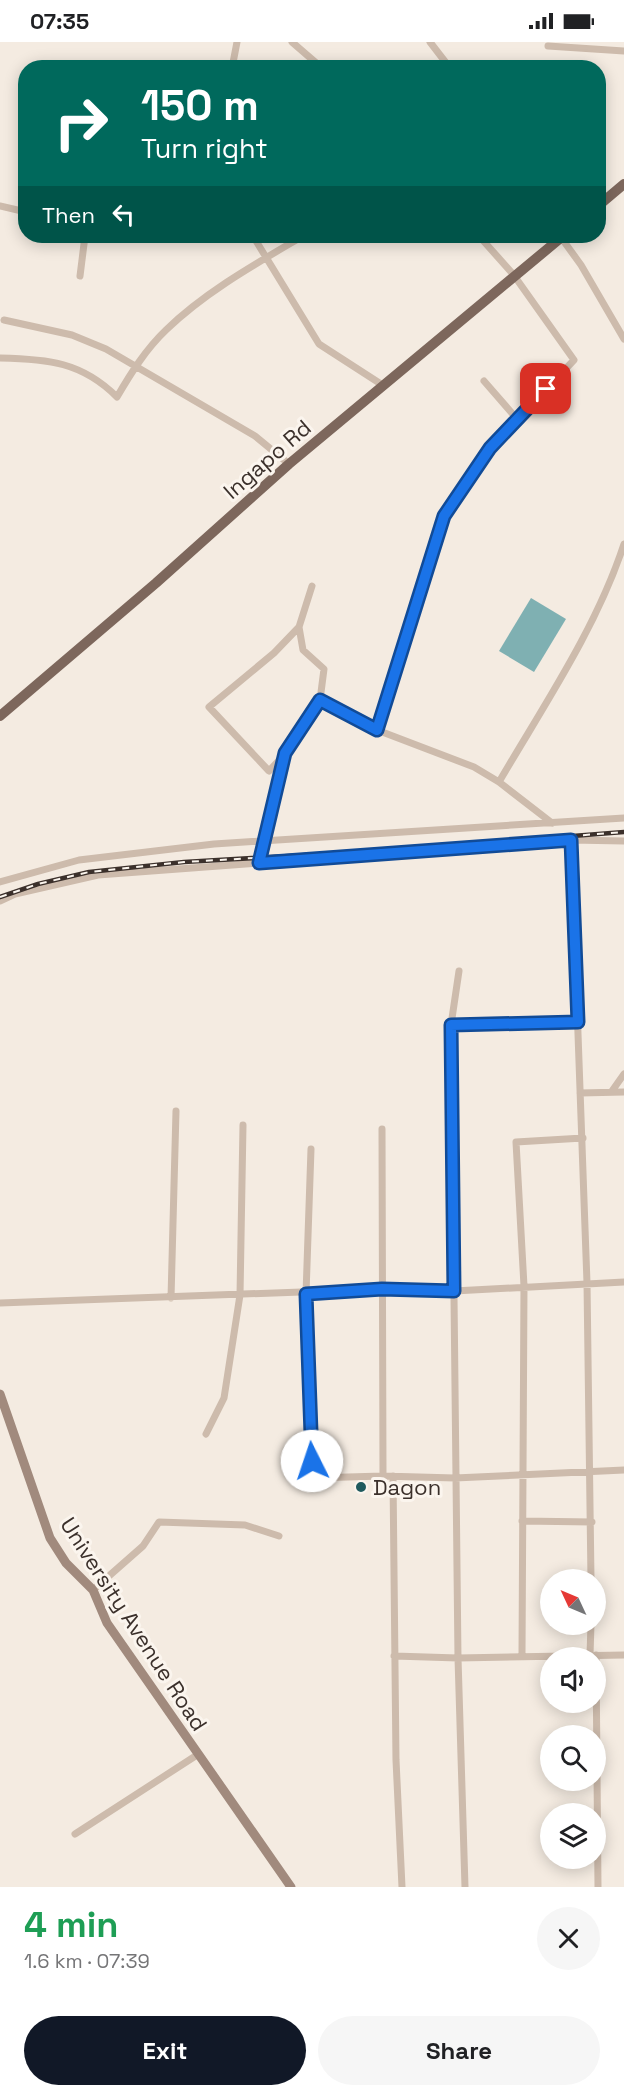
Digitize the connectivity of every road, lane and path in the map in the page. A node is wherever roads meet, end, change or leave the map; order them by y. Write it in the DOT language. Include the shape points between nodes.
graph roads {
  1 [pos="237,42"];
  2 [pos="292,42"];
  3 [pos="429,42"];
  4 [pos="548,46"];
  5 [pos="624,51"];
  6 [pos="234,60"];
  7 [pos="313,60"];
  8 [pos="444,60"];
  9 [pos="624,184"];
  10 [pos="606,199"];
  11 [pos="0,206"];
  12 [pos="18,210"];
  13 [pos="84,243"];
  14 [pos="257,243"];
  15 [pos="291,243"];
  16 [pos="485,243"];
  17 [pos="552,243"];
  18 [pos="566,243"];
  19 [pos="266,258"];
  20 [pos="513,274"];
  21 [pos="80,276"];
  22 [pos="4,320"];
  23 [pos="624,339"];
  24 [pos="0,358"];
  25 [pos="135,366"];
  26 [pos="484,381"];
  27 [pos="384,386"];
  28 [pos="517,419"];
  29 [pos="289,464"];
  30 [pos="624,544"];
  31 [pos="312,586"];
  32 [pos="299,627"];
  33 [pos="320,700"];
  34 [pos="0,716"];
  35 [pos="377,730"];
  36 [pos="285,753"];
  37 [pos="499,782"];
  38 [pos="624,818"];
  39 [pos="552,823"];
  40 [pos="264,840"];
  41 [pos="571,840"];
  42 [pos="624,841"];
  43 [pos="259,863"];
  44 [pos="0,882"];
  45 [pos="0,901"];
  46 [pos="459,971"];
  47 [pos="578,1022"];
  48 [pos="451,1025"];
  49 [pos="624,1074"];
  50 [pos="612,1091"];
  51 [pos="624,1092"];
  52 [pos="580,1093"];
  53 [pos="176,1111"];
  54 [pos="243,1125"];
  55 [pos="382,1129"];
  56 [pos="583,1138"];
  57 [pos="311,1149"];
  58 [pos="624,1282"];
  59 [pos="587,1283"];
  60 [pos="524,1286"];
  61 [pos="382,1289"];
  62 [pos="454,1291"];
  63 [pos="306,1294"];
  64 [pos="240,1296"];
  65 [pos="171,1298"];
  66 [pos="0,1304"];
  67 [pos="0,1394"];
  68 [pos="206,1434"];
  69 [pos="624,1470"];
  70 [pos="591,1471"];
  71 [pos="522,1474"];
  72 [pos="383,1476"];
  73 [pos="393,1476"];
  74 [pos="455,1478"];
  75 [pos="522,1521"];
  76 [pos="592,1522"];
  77 [pos="279,1536"];
  78 [pos="591,1569"];
  79 [pos="93,1590"];
  80 [pos="522,1655"];
  81 [pos="540,1655"];
  82 [pos="606,1655"];
  83 [pos="624,1655"];
  84 [pos="394,1656"];
  85 [pos="458,1658"];
  86 [pos="594,1713"];
  87 [pos="197,1755"];
  88 [pos="75,1834"];
  89 [pos="291,1887"];
  90 [pos="402,1887"];
  91 [pos="465,1887"];
  92 [pos="598,1887"];
  1 -- 6 [label="street"];
  2 -- 7 [label="street"];
  3 -- 8 [label="street"];
  4 -- 5 [label="street"];
  9 -- 10 [label="main road"];
  11 -- 12 [label="street"];
  13 -- 21 [label="street"];
  14 -- 19 [label="street"];
  15 -- 19 [label="street"];
  16 -- 20 [label="street"];
  17 -- 20 [label="main road, Ingapo Rd"];
  18 -- 23 [label="street"];
  19 -- 25 [label="street" via="186,313"];
  19 -- 27 [label="street" via="319,344"];
  20 -- 27 [label="main road, Ingapo Rd"];
  20 -- 28 [label="street" via="574,360"];
  22 -- 25 [label="street" via="72,335"];
  24 -- 25 [label="street" via="82,369 117,397"];
  25 -- 29 [label="street" via="255,436"];
  26 -- 28 [label="street"];
  27 -- 29 [label="main road, Ingapo Rd"];
  28 -- 35 [label="street" via="490,448 444,516"];
  29 -- 34 [label="main road, Ingapo Rd"];
  30 -- 37 [label="street" via="613,579 593,619"];
  31 -- 32 [label="street"];
  32 -- 33 [label="street" via="303,651 324,669"];
  32 -- 36 [label="street" via="274,654 209,707 269,771"];
  33 -- 35 [label="street"];
  33 -- 36 [label="street"];
  35 -- 37 [label="street" via="474,767"];
  36 -- 40 [label="street"];
  37 -- 39 [label="street"];
  38 -- 39 [label="street"];
  39 -- 40 [label="street"];
  40 -- 43 [label="street"];
  40 -- 44 [label="street" via="79,860"];
  41 -- 42 [label="street"];
  41 -- 43 [label="street"];
  41 -- 47 [label="street"];
  43 -- 45 [label="street" via="98,875"];
  46 -- 48 [label="street"];
  47 -- 48 [label="street"];
  47 -- 52 [label="street"];
  48 -- 62 [label="street"];
  49 -- 50 [label="street"];
  50 -- 51 [label="street"];
  50 -- 52 [label="street"];
  52 -- 56 [label="street"];
  53 -- 65 [label="street"];
  54 -- 64 [label="street"];
  55 -- 61 [label="street"];
  56 -- 59 [label="street"];
  56 -- 60 [label="street" via="516,1142"];
  57 -- 63 [label="street"];
  58 -- 59 [label="street"];
  59 -- 60 [label="street"];
  59 -- 70 [label="street"];
  60 -- 62 [label="street"];
  60 -- 71 [label="street"];
  61 -- 62 [label="street"];
  61 -- 63 [label="street"];
  61 -- 72 [label="street"];
  62 -- 74 [label="street"];
  63 -- 64 [label="street"];
  63 -- 72 [label="street" via="313,1478"];
  64 -- 65 [label="street"];
  64 -- 68 [label="street" via="224,1398"];
  65 -- 66 [label="street"];
  67 -- 79 [label="main road, University Avenue Road" via="50,1538 66,1563"];
  69 -- 70 [label="street"];
  70 -- 71 [label="street"];
  70 -- 76 [label="street"];
  71 -- 74 [label="street"];
  71 -- 75 [label="street"];
  72 -- 73 [label="street"];
  73 -- 74 [label="street"];
  73 -- 84 [label="street"];
  74 -- 85 [label="street"];
  75 -- 76 [label="street"];
  75 -- 80 [label="street"];
  76 -- 78 [label="street"];
  77 -- 79 [label="street" via="246,1525 159,1522 143,1546"];
  79 -- 87 [label="main road, University Avenue Road" via="107,1623"];
  80 -- 81 [label="street"];
  80 -- 85 [label="street"];
  82 -- 83 [label="street"];
  84 -- 85 [label="street"];
  84 -- 90 [label="street"];
  85 -- 91 [label="street"];
  86 -- 92 [label="street"];
  87 -- 88 [label="street"];
  87 -- 89 [label="main road, University Avenue Road"];
}
